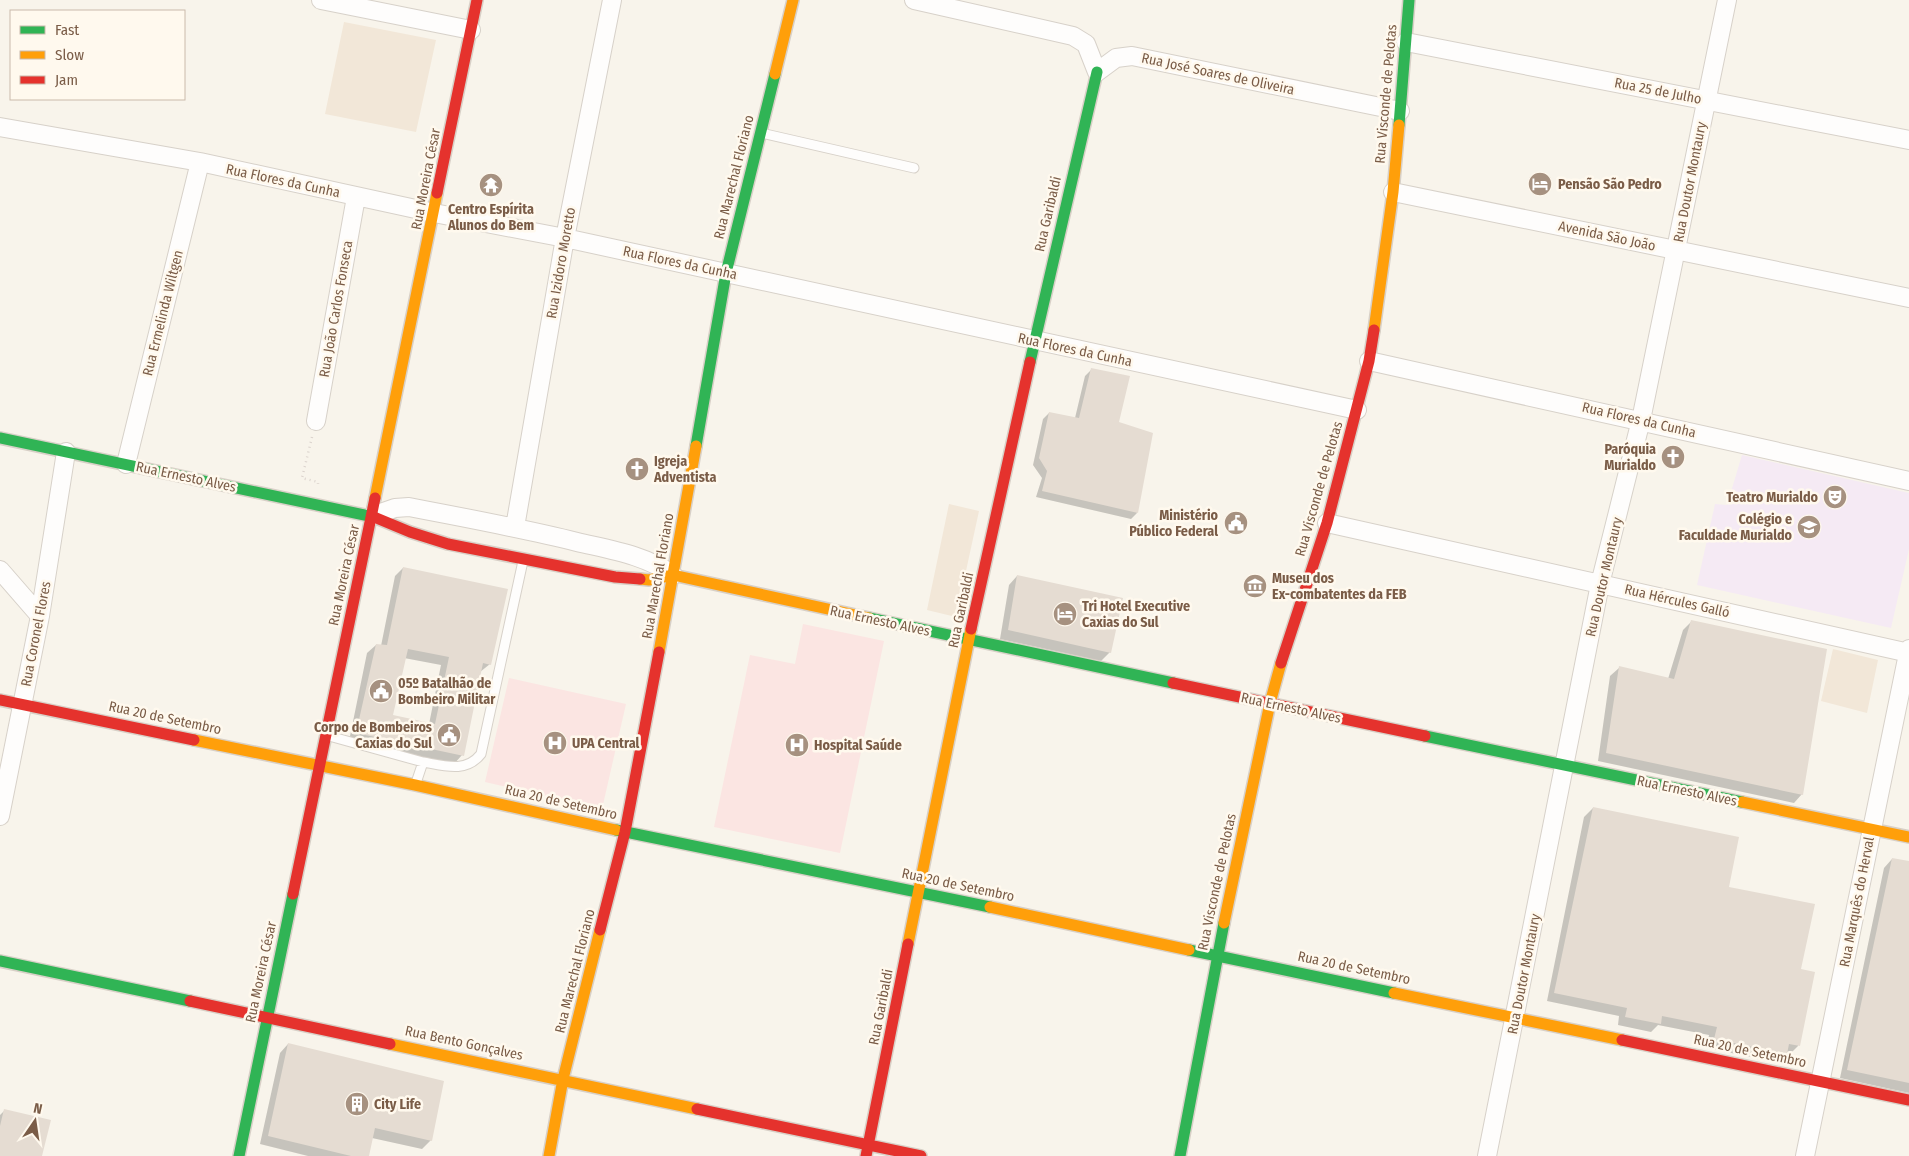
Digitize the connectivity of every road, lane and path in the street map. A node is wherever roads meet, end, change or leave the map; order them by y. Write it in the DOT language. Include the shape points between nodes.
graph roads {
  1 [pos="321,0"];
  2 [pos="477,0"];
  3 [pos="612,0"];
  4 [pos="793,0"];
  5 [pos="914,0"];
  6 [pos="1409,0"];
  7 [pos="1727,0"];
  8 [pos="471,30"];
  9 [pos="1406,42"];
  10 [pos="1097,72"];
  11 [pos="1706,101"];
  12 [pos="1400,111"];
  13 [pos="0,126"];
  14 [pos="761,133"];
  15 [pos="1909,140"];
  16 [pos="200,162"];
  17 [pos="914,168"];
  18 [pos="1393,192"];
  19 [pos="356,197"];
  20 [pos="434,213"];
  21 [pos="565,238"];
  22 [pos="1676,250"];
  23 [pos="726,273"];
  24 [pos="1909,298"];
  25 [pos="1034,341"];
  26 [pos="1369,361"];
  27 [pos="1357,410"];
  28 [pos="1641,420"];
  29 [pos="316,421"];
  30 [pos="0,438"];
  31 [pos="66,452"];
  32 [pos="126,464"];
  33 [pos="1909,481"];
  34 [pos="314,503"];
  35 [pos="372,516"];
  36 [pos="1327,523"];
  37 [pos="515,527"];
  38 [pos="523,560"];
  39 [pos="0,570"];
  40 [pos="673,575"];
  41 [pos="1600,584"];
  42 [pos="40,616"];
  43 [pos="969,640"];
  44 [pos="1909,652"];
  45 [pos="0,700"];
  46 [pos="1270,703"];
  47 [pos="23,704"];
  48 [pos="326,735"];
  49 [pos="423,762"];
  50 [pos="319,765"];
  51 [pos="1566,766"];
  52 [pos="415,785"];
  53 [pos="0,816"];
  54 [pos="1871,830"];
  55 [pos="625,832"];
  56 [pos="1909,837"];
  57 [pos="919,892"];
  58 [pos="1217,955"];
  59 [pos="0,961"];
  60 [pos="267,1017"];
  61 [pos="1515,1017"];
  62 [pos="563,1079"];
  63 [pos="1821,1081"];
  64 [pos="1909,1100"];
  65 [pos="868,1150"];
  66 [pos="238,1156"];
  67 [pos="549,1156"];
  68 [pos="922,1156"];
  69 [pos="1180,1156"];
  70 [pos="1487,1156"];
  71 [pos="1805,1156"];
  1 -- 8 [label="street"];
  2 -- 8 [label="street, Rua Moreira César"];
  3 -- 21 [label="street, Rua Izidoro Moretto"];
  4 -- 14 [label="street, Rua Marechal Floriano"];
  5 -- 10 [label="street" via="1073,36 1086,44"];
  6 -- 9 [label="street, Rua Visconde de Pelotas"];
  7 -- 11 [label="street, Rua Doutor Montaury"];
  8 -- 20 [label="street, Rua Moreira César"];
  9 -- 11 [label="street, Rua 25 de Julho"];
  9 -- 12 [label="street, Rua Visconde de Pelotas"];
  10 -- 12 [label="street, Rua José Soares de Oliveira" via="1116,58 1132,56"];
  10 -- 25 [label="street, Rua Garibaldi"];
  11 -- 15 [label="street, Rua 25 de Julho"];
  11 -- 22 [label="street, Rua Doutor Montaury"];
  12 -- 18 [label="street, Rua Visconde de Pelotas"];
  13 -- 16 [label="street, Rua Flores da Cunha"];
  14 -- 17 [label="lane"];
  14 -- 23 [label="street, Rua Marechal Floriano"];
  16 -- 19 [label="street, Rua Flores da Cunha"];
  16 -- 32 [label="street, Rua Ermelinda Wiltgen"];
  18 -- 22 [label="street, Avenida São João"];
  18 -- 26 [label="street, Rua Visconde de Pelotas"];
  19 -- 20 [label="street, Rua Flores da Cunha"];
  19 -- 29 [label="street, Rua João Carlos Fonseca"];
  20 -- 21 [label="street, Rua Flores da Cunha"];
  20 -- 35 [label="street, Rua Moreira César"];
  21 -- 23 [label="street, Rua Flores da Cunha"];
  21 -- 37 [label="street, Rua Izidoro Moretto"];
  22 -- 24 [label="street, Avenida São João"];
  22 -- 28 [label="street, Rua Doutor Montaury"];
  23 -- 25 [label="street, Rua Flores da Cunha"];
  23 -- 40 [label="street, Rua Marechal Floriano"];
  25 -- 27 [label="street, Rua Flores da Cunha"];
  25 -- 43 [label="street, Rua Garibaldi"];
  26 -- 27 [label="street, Rua Visconde de Pelotas"];
  26 -- 28 [label="street, Rua Flores da Cunha"];
  27 -- 36 [label="street, Rua Visconde de Pelotas"];
  28 -- 33 [label="street, Rua Flores da Cunha"];
  28 -- 41 [label="street, Rua Doutor Montaury"];
  29 -- 34 [label="path" via="302,478 318,482"];
  30 -- 31 [label="street, Rua Ernesto Alves"];
  31 -- 32 [label="street, Rua Ernesto Alves"];
  31 -- 42 [label="street, Rua Coronel Flores"];
  32 -- 34 [label="street, Rua Ernesto Alves"];
  34 -- 35 [label="street, Rua Ernesto Alves"];
  35 -- 37 [label="street, Rua Ernesto Alves" via="409,507"];
  35 -- 38 [label="street, Rua Ernesto Alves" via="448,544"];
  35 -- 48 [label="street, Rua Moreira César"];
  36 -- 41 [label="street, Rua Hércules Galló"];
  36 -- 46 [label="street, Rua Visconde de Pelotas"];
  37 -- 40 [label="street, Rua Ernesto Alves" via="636,556 661,566"];
  38 -- 40 [label="street, Rua Ernesto Alves" via="616,577 649,580"];
  38 -- 49 [label="lane" via="482,754 464,766"];
  39 -- 42 [label="street"];
  40 -- 43 [label="street, Rua Ernesto Alves"];
  40 -- 55 [label="street, Rua Marechal Floriano"];
  41 -- 44 [label="street, Rua Hércules Galló"];
  41 -- 51 [label="street, Rua Doutor Montaury"];
  42 -- 47 [label="street, Rua Coronel Flores"];
  43 -- 46 [label="street, Rua Ernesto Alves"];
  43 -- 57 [label="street, Rua Garibaldi"];
  44 -- 54 [label="street, Rua Marquês do Herval"];
  45 -- 47 [label="street, Rua 20 de Setembro"];
  46 -- 51 [label="street, Rua Ernesto Alves"];
  46 -- 58 [label="street, Rua Visconde de Pelotas"];
  47 -- 50 [label="street, Rua 20 de Setembro"];
  47 -- 53 [label="street, Rua Coronel Flores"];
  48 -- 49 [label="lane"];
  48 -- 50 [label="street, Rua Moreira César"];
  49 -- 52 [label="lane"];
  50 -- 52 [label="street, Rua 20 de Setembro"];
  50 -- 60 [label="street, Rua Moreira César"];
  51 -- 54 [label="street, Rua Ernesto Alves"];
  51 -- 61 [label="street, Rua Doutor Montaury"];
  52 -- 55 [label="street, Rua 20 de Setembro"];
  54 -- 56 [label="street, Rua Ernesto Alves"];
  54 -- 63 [label="street, Rua Marquês do Herval"];
  55 -- 57 [label="street, Rua 20 de Setembro"];
  55 -- 62 [label="street, Rua Marechal Floriano"];
  57 -- 58 [label="street, Rua 20 de Setembro"];
  57 -- 65 [label="street, Rua Garibaldi"];
  58 -- 61 [label="street, Rua 20 de Setembro"];
  58 -- 69 [label="street, Rua Visconde de Pelotas"];
  59 -- 60 [label="street, Rua Bento Gonçalves"];
  60 -- 62 [label="street, Rua Bento Gonçalves"];
  60 -- 66 [label="street, Rua Moreira César"];
  61 -- 63 [label="street, Rua 20 de Setembro"];
  61 -- 70 [label="street, Rua Doutor Montaury"];
  62 -- 65 [label="street, Rua Bento Gonçalves"];
  62 -- 67 [label="street, Rua Marechal Floriano"];
  63 -- 64 [label="street, Rua 20 de Setembro"];
  63 -- 71 [label="street, Rua Marquês do Herval"];
  65 -- 68 [label="street, Rua Bento Gonçalves"];
}
